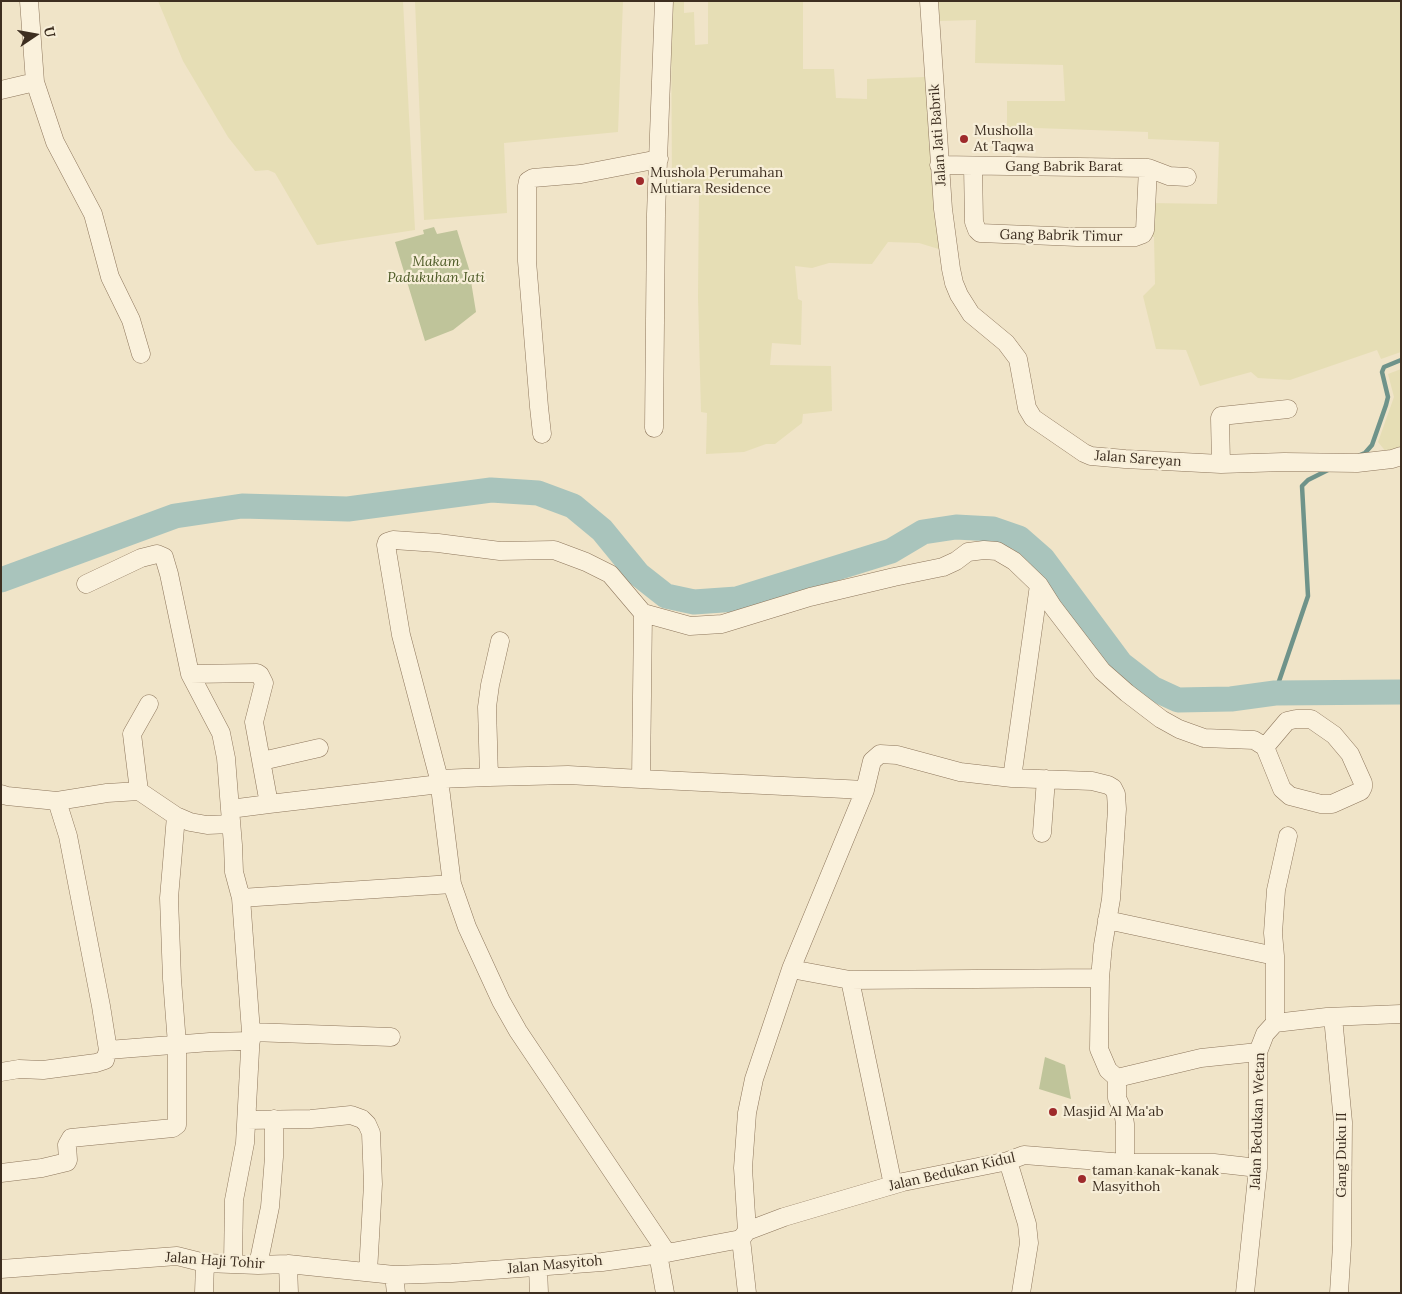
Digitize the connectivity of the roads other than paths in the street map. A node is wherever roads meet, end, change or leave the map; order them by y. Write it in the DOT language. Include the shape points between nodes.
graph roads {
  1 [pos="29,1"];
  2 [pos="664,1"];
  3 [pos="929,1"];
  4 [pos="36,82"];
  5 [pos="1,90"];
  6 [pos="658,159"];
  7 [pos="939,165"];
  8 [pos="973,166"];
  9 [pos="1148,168"];
  10 [pos="1187,177"];
  11 [pos="950,269"];
  12 [pos="141,354"];
  13 [pos="1288,409"];
  14 [pos="654,428"];
  15 [pos="542,434"];
  16 [pos="1401,456"];
  17 [pos="1221,464"];
  18 [pos="86,584"];
  19 [pos="1039,584"];
  20 [pos="642,612"];
  21 [pos="500,641"];
  22 [pos="190,674"];
  23 [pos="149,704"];
  24 [pos="1265,747"];
  25 [pos="319,748"];
  26 [pos="262,761"];
  27 [pos="489,777"];
  28 [pos="1012,778"];
  29 [pos="641,779"];
  30 [pos="1046,779"];
  31 [pos="439,782"];
  32 [pos="865,790"];
  33 [pos="139,791"];
  34 [pos="1,794"];
  35 [pos="57,800"];
  36 [pos="269,804"];
  37 [pos="176,816"];
  38 [pos="230,817"];
  39 [pos="1042,834"];
  40 [pos="1288,836"];
  41 [pos="452,884"];
  42 [pos="241,898"];
  43 [pos="1107,920"];
  44 [pos="1275,956"];
  45 [pos="791,969"];
  46 [pos="1100,978"];
  47 [pos="850,980"];
  48 [pos="1401,1014"];
  49 [pos="1333,1017"];
  50 [pos="1275,1023"];
  51 [pos="252,1037"];
  52 [pos="391,1037"];
  53 [pos="177,1044"];
  54 [pos="108,1050"];
  55 [pos="1258,1052"];
  56 [pos="1,1072"];
  57 [pos="1117,1078"];
  58 [pos="274,1119"];
  59 [pos="247,1120"];
  60 [pos="1008,1160"];
  61 [pos="1125,1163"];
  62 [pos="1258,1168"];
  63 [pos="1,1173"];
  64 [pos="892,1185"];
  65 [pos="744,1235"];
  66 [pos="662,1253"];
  67 [pos="205,1263"];
  68 [pos="233,1263"];
  69 [pos="288,1264"];
  70 [pos="258,1265"];
  71 [pos="538,1267"];
  72 [pos="1,1269"];
  73 [pos="368,1272"];
  74 [pos="394,1275"];
  75 [pos="204,1293"];
  76 [pos="288,1293"];
  77 [pos="396,1293"];
  78 [pos="539,1293"];
  79 [pos="665,1293"];
  80 [pos="747,1293"];
  81 [pos="1022,1293"];
  82 [pos="1245,1293"];
  83 [pos="1338,1293"];
  1 -- 4 [label="street"];
  2 -- 6 [label="street"];
  3 -- 7 [label="street, Jalan Jati Babrik"];
  4 -- 5 [label="street"];
  4 -- 12 [label="street" via="55,142 93,214 110,277 131,320"];
  6 -- 14 [label="street"];
  6 -- 15 [label="street" via="528,181 527,261"];
  7 -- 8 [label="street, Gang Babrik Barat"];
  7 -- 11 [label="street, Jalan Jati Babrik"];
  8 -- 9 [label="street, Gang Babrik Barat"];
  8 -- 9 [label="street, Gang Babrik Timur" via="974,222 980,233 1077,237 1135,237 1143,234"];
  9 -- 10 [label="street, Gang Babrik Barat" via="1169,176"];
  11 -- 17 [label="street, Jalan Sareyan" via="959,295 971,314 1006,343 1018,359 1027,408 1037,423 1091,456"];
  13 -- 17 [label="street" via="1221,416"];
  16 -- 17 [label="street, Jalan Sareyan" via="1357,463"];
  18 -- 22 [label="street" via="141,558 163,555"];
  19 -- 20 [label="street" via="997,550 984,550 968,552 943,567 810,597 722,624 690,626"];
  19 -- 24 [label="street" via="1102,671 1162,719 1204,738 1254,740"];
  19 -- 28 [label="street"];
  20 -- 29 [label="street"];
  20 -- 31 [label="street" via="610,574 554,550 500,551 438,542 387,542 401,635"];
  21 -- 27 [label="street" via="487,707"];
  22 -- 26 [label="street" via="256,673 260,676 264,687 254,722"];
  22 -- 38 [label="street" via="221,734"];
  23 -- 33 [label="street" via="132,734"];
  24 -- 24 [label="street" via="1287,722 1311,719 1334,735 1350,754 1363,787 1361,791 1332,804 1290,796 1282,789"];
  25 -- 26 [label="street"];
  26 -- 36 [label="street"];
  27 -- 29 [label="street" via="568,775"];
  27 -- 31 [label="street"];
  28 -- 30 [label="street"];
  28 -- 32 [label="street" via="960,772 898,755 880,754 872,761"];
  29 -- 32 [label="street"];
  30 -- 39 [label="street"];
  30 -- 43 [label="street" via="1092,781 1108,785 1116,794"];
  31 -- 36 [label="street"];
  31 -- 41 [label="street"];
  32 -- 45 [label="street"];
  33 -- 35 [label="street"];
  33 -- 37 [label="street"];
  34 -- 35 [label="street"];
  35 -- 54 [label="street" via="68,836"];
  36 -- 38 [label="street"];
  37 -- 38 [label="street" via="208,825"];
  37 -- 53 [label="street" via="168,898"];
  38 -- 42 [label="street" via="234,872"];
  40 -- 44 [label="street" via="1276,890"];
  41 -- 42 [label="street"];
  41 -- 66 [label="street" via="467,927 518,1031"];
  42 -- 51 [label="street"];
  43 -- 44 [label="street"];
  43 -- 46 [label="street"];
  44 -- 50 [label="street"];
  45 -- 47 [label="street"];
  45 -- 65 [label="street" via="754,1079 747,1113 743,1168"];
  46 -- 47 [label="street"];
  46 -- 57 [label="street" via="1099,1049 1108,1070"];
  47 -- 64 [label="street"];
  48 -- 49 [label="street"];
  49 -- 50 [label="street"];
  49 -- 83 [label="street, Gang Duku II" via="1343,1122 1342,1245"];
  50 -- 55 [label="street, Jalan Bedukan Wetan" via="1265,1034"];
  51 -- 52 [label="street"];
  51 -- 53 [label="street"];
  51 -- 59 [label="street"];
  53 -- 54 [label="street"];
  53 -- 63 [label="street" via="177,1125 173,1128 71,1138 67,1146 67,1162"];
  54 -- 56 [label="street" via="105,1060 96,1063"];
  55 -- 57 [label="street" via="1201,1058"];
  55 -- 62 [label="street, Jalan Bedukan Wetan"];
  57 -- 61 [label="street" via="1117,1098 1125,1124"];
  58 -- 59 [label="street"];
  58 -- 70 [label="street" via="270,1207"];
  58 -- 73 [label="street" via="351,1115 367,1124 371,1133 372,1184"];
  59 -- 68 [label="street" via="234,1200"];
  60 -- 61 [label="street, Jalan Bedukan Kidul" via="1024,1154"];
  60 -- 64 [label="street, Jalan Bedukan Kidul"];
  60 -- 81 [label="street" via="1027,1224 1029,1243"];
  61 -- 62 [label="street, Jalan Bedukan Kidul"];
  62 -- 82 [label="street, Jalan Bedukan Wetan"];
  64 -- 65 [label="street, Jalan Bedukan Kidul" via="784,1217"];
  65 -- 66 [label="street, Jalan Masyitoh"];
  65 -- 80 [label="street"];
  66 -- 71 [label="street, Jalan Masyitoh"];
  66 -- 79 [label="street"];
  67 -- 68 [label="street, Jalan Haji Tohir"];
  67 -- 72 [label="street, Jalan Haji Tohir" via="177,1256"];
  67 -- 75 [label="street"];
  68 -- 70 [label="street, Jalan Haji Tohir"];
  69 -- 70 [label="street, Jalan Haji Tohir"];
  69 -- 73 [label="street, Jalan Haji Tohir"];
  69 -- 76 [label="street"];
  71 -- 74 [label="street, Jalan Masyitoh"];
  71 -- 78 [label="street"];
  73 -- 74 [label="street, Jalan Masyitoh"];
  74 -- 77 [label="street"];
}
